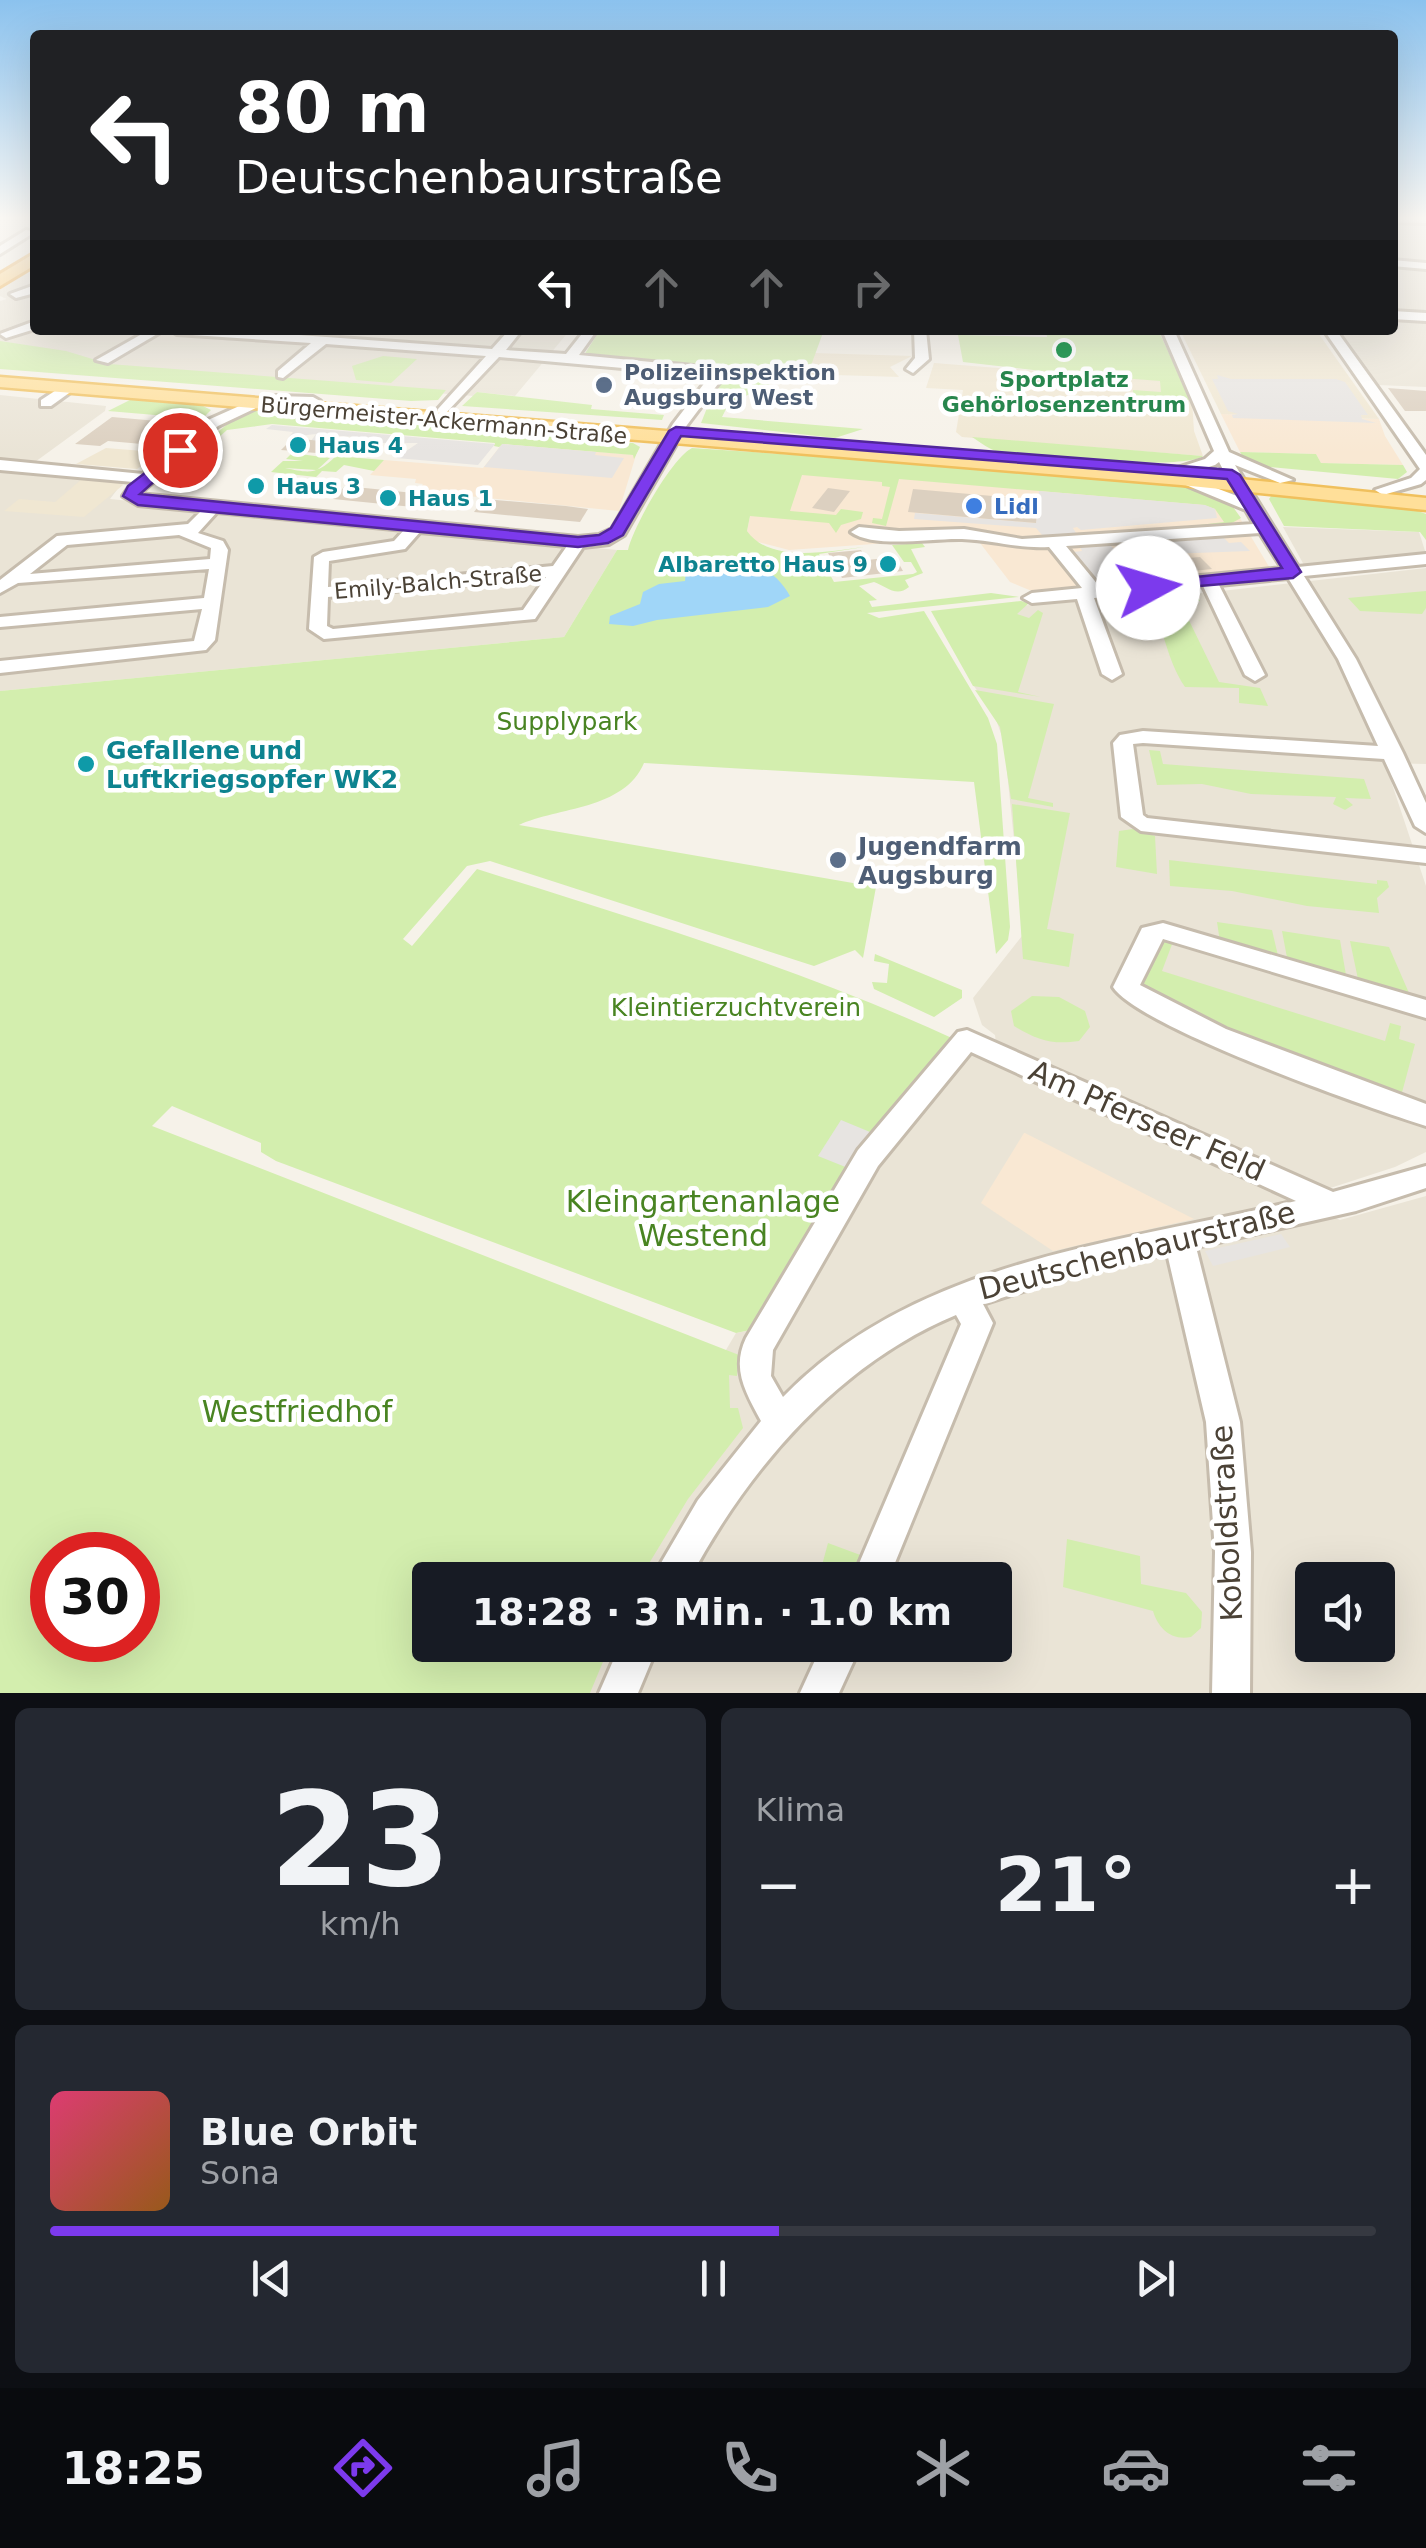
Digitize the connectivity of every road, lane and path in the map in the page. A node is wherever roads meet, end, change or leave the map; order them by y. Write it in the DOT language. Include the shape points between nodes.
graph roads {
  1 [pos="1398,315"];
  2 [pos="1426,317"];
  3 [pos="30,327"];
  4 [pos="6,334"];
  5 [pos="149,335"];
  6 [pos="237,335"];
  7 [pos="512,335"];
  8 [pos="588,335"];
  9 [pos="920,335"];
  10 [pos="1170,335"];
  11 [pos="1334,335"];
  12 [pos="322,342"];
  13 [pos="494,355"];
  14 [pos="570,358"];
  15 [pos="104,360"];
  16 [pos="913,369"];
  17 [pos="283,374"];
  18 [pos="0,378"];
  19 [pos="69,388"];
  20 [pos="233,401"];
  21 [pos="313,401"];
  22 [pos="46,403"];
  23 [pos="255,403"];
  24 [pos="443,412"];
  25 [pos="214,424"];
  26 [pos="673,436"];
  27 [pos="1405,437"];
  28 [pos="1426,438"];
  29 [pos="0,465"];
  30 [pos="1229,467"];
  31 [pos="1426,469"];
  32 [pos="1181,475"];
  33 [pos="146,479"];
  34 [pos="1286,485"];
  35 [pos="1390,495"];
  36 [pos="1426,495"];
  37 [pos="213,507"];
  38 [pos="1426,507"];
  39 [pos="1253,508"];
  40 [pos="416,527"];
  41 [pos="1266,528"];
  42 [pos="189,529"];
  43 [pos="859,532"];
  44 [pos="578,542"];
  45 [pos="1054,542"];
  46 [pos="1426,559"];
  47 [pos="218,562"];
  48 [pos="558,571"];
  49 [pos="1293,572"];
  50 [pos="1209,582"];
  51 [pos="7,583"];
  52 [pos="319,594"];
  53 [pos="1089,594"];
  54 [pos="1032,598"];
  55 [pos="212,603"];
  56 [pos="0,622"];
  57 [pos="0,667"];
  58 [pos="1112,674"];
  59 [pos="1255,675"];
  60 [pos="1394,752"];
  61 [pos="1415,776"];
  62 [pos="1426,826"];
  63 [pos="1426,856"];
  64 [pos="1426,1009"];
  65 [pos="1426,1115"];
  66 [pos="1426,1177"];
  67 [pos="1328,1203"];
  68 [pos="1178,1238"];
  69 [pos="962,1296"];
  70 [pos="780,1424"];
  71 [pos="680,1562"];
  72 [pos="878,1562"];
  73 [pos="632,1662"];
  74 [pos="834,1662"];
  75 [pos="618,1693"];
  76 [pos="819,1693"];
  77 [pos="1231,1693"];
  1 -- 2 [label="street"];
  3 -- 4 [label="street"];
  5 -- 15 [label="street"];
  6 -- 12 [label="street"];
  7 -- 13 [label="street"];
  8 -- 14 [label="street"];
  9 -- 16 [label="street" via="922,359"];
  10 -- 30 [label="street"];
  11 -- 27 [label="street"];
  12 -- 13 [label="street"];
  12 -- 17 [label="street"];
  13 -- 14 [label="street"];
  13 -- 24 [label="street"];
  14 -- 26 [label="street" via="707,374 713,383"];
  18 -- 19 [label="main road, Bürgermeister-Ackermann-Straße"];
  18 -- 21 [label="main road, Bürgermeister-Ackermann-Straße"];
  19 -- 20 [label="main road, Bürgermeister-Ackermann-Straße"];
  19 -- 22 [label="street"];
  20 -- 21 [label="street"];
  20 -- 23 [label="main road, Bürgermeister-Ackermann-Straße"];
  20 -- 25 [label="street"];
  21 -- 24 [label="main road, Bürgermeister-Ackermann-Straße"];
  23 -- 25 [label="street"];
  23 -- 26 [label="main road, Bürgermeister-Ackermann-Straße"];
  24 -- 26 [label="main road, Bürgermeister-Ackermann-Straße"];
  25 -- 33 [label="street"];
  26 -- 32 [label="main road, Bürgermeister-Ackermann-Straße"];
  26 -- 44 [label="street" via="618,532"];
  27 -- 28 [label="street"];
  27 -- 31 [label="street"];
  29 -- 33 [label="street"];
  30 -- 32 [label="main road, Bürgermeister-Ackermann-Straße"];
  30 -- 32 [label="street" via="1210,462"];
  30 -- 34 [label="main road, Bürgermeister-Ackermann-Straße"];
  30 -- 34 [label="street"];
  30 -- 39 [label="street"];
  31 -- 35 [label="street"];
  32 -- 39 [label="street"];
  33 -- 37 [label="street" via="131,493 134,498"];
  34 -- 35 [label="main road, Bürgermeister-Ackermann-Straße"];
  34 -- 39 [label="street" via="1264,494"];
  35 -- 36 [label="main road, Bürgermeister-Ackermann-Straße"];
  35 -- 38 [label="main road, Bürgermeister-Ackermann-Straße"];
  37 -- 40 [label="street"];
  37 -- 42 [label="street"];
  39 -- 41 [label="street"];
  40 -- 44 [label="street"];
  40 -- 52 [label="street" via="400,545 323,556"];
  41 -- 45 [label="street"];
  41 -- 49 [label="street"];
  42 -- 47 [label="street" via="190,538 217,545"];
  42 -- 51 [label="street" via="64,540"];
  43 -- 45 [label="street"];
  44 -- 48 [label="street"];
  45 -- 53 [label="street"];
  46 -- 49 [label="street"];
  47 -- 51 [label="street"];
  47 -- 55 [label="street"];
  48 -- 52 [label="street, Emily-Balch-Straße"];
  48 -- 52 [label="street" via="536,610 520,618 331,635 318,629"];
  49 -- 50 [label="street"];
  49 -- 60 [label="street"];
  50 -- 53 [label="street"];
  50 -- 59 [label="street"];
  53 -- 54 [label="street"];
  53 -- 58 [label="street"];
  55 -- 56 [label="street"];
  55 -- 57 [label="street" via="199,646"];
  60 -- 61 [label="street"];
  60 -- 63 [label="street" via="1144,736 1123,744 1132,817 1141,824"];
  61 -- 62 [label="street"];
  64 -- 65 [label="street" via="1163,931 1150,934 1126,988 1188,1022"];
  66 -- 67 [label="street, Deutschenbaurstraße"];
  67 -- 68 [label="street, Deutschenbaurstraße"];
  67 -- 70 [label="street, Am Pferseer Feld" via="967,1039 868,1158 757,1348 755,1377"];
  68 -- 69 [label="street, Deutschenbaurstraße"];
  68 -- 77 [label="street, Koboldstraße" via="1224,1422 1233,1552"];
  69 -- 70 [label="street, Deutschenbaurstraße" via="860,1350"];
  69 -- 72 [label="street" via="977,1324"];
  70 -- 71 [label="street, Deutschenbaurstraße" via="710,1511"];
  73 -- 75 [label="street"];
  74 -- 76 [label="street"];
}
